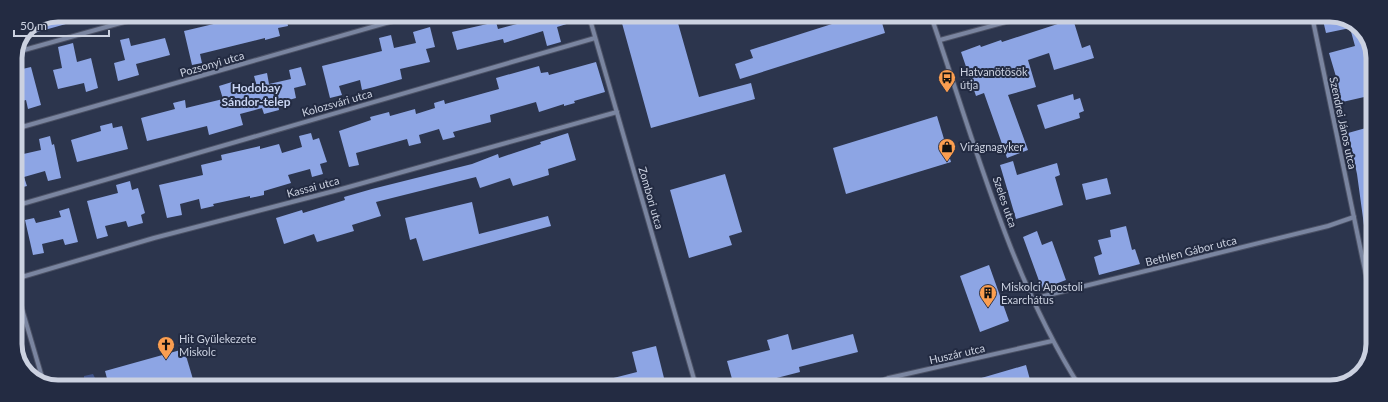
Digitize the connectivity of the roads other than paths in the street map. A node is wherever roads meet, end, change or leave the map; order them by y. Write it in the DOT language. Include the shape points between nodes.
graph roads {
  1 [pos="124,22"];
  2 [pos="390,22"];
  3 [pos="591,22"];
  4 [pos="933,22"];
  5 [pos="1006,22"];
  6 [pos="1313,22"];
  7 [pos="595,38"];
  8 [pos="940,40"];
  9 [pos="23,51"];
  10 [pos="616,112"];
  11 [pos="22,127"];
  12 [pos="22,204"];
  13 [pos="1354,217"];
  14 [pos="1366,275"];
  15 [pos="22,277"];
  16 [pos="1032,299"];
  17 [pos="22,308"];
  18 [pos="1052,342"];
  19 [pos="42,376"];
  20 [pos="889,378"];
  21 [pos="694,380"];
  22 [pos="884,380"];
  23 [pos="1076,380"];
  1 -- 9 [label="street"];
  2 -- 11 [label="street, Pozsonyi utca"];
  3 -- 7 [label="street, Zombori utca"];
  4 -- 8 [label="street, Szeles utca"];
  5 -- 8 [label="street"];
  6 -- 13 [label="street, Szendrei János utca"];
  7 -- 10 [label="street, Zombori utca"];
  7 -- 12 [label="street, Kolozsvári utca"];
  8 -- 16 [label="street, Szeles utca" via="1003,227"];
  10 -- 15 [label="street, Kassai utca" via="338,190 154,238"];
  10 -- 21 [label="street, Zombori utca"];
  13 -- 14 [label="street, Szendrei János utca"];
  13 -- 16 [label="street, Bethlen Gábor utca" via="1328,226"];
  16 -- 18 [label="street, Szeles utca"];
  17 -- 19 [label="street"];
  18 -- 20 [label="street, Huszár utca"];
  18 -- 23 [label="street, Szeles utca"];
  20 -- 22 [label="street, Huszár utca"];
}
